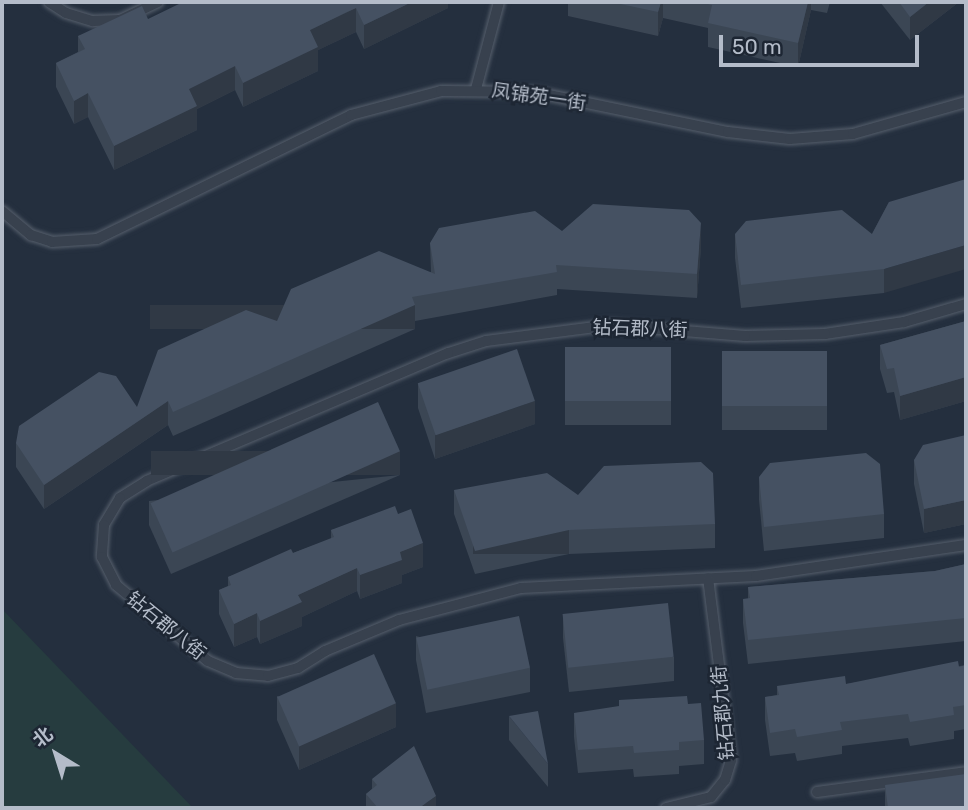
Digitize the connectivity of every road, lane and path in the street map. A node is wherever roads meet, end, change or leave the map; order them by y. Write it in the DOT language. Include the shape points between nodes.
graph roads {
  1 [pos="49,2"];
  2 [pos="158,2"];
  3 [pos="499,2"];
  4 [pos="476,89"];
  5 [pos="966,102"];
  6 [pos="2,211"];
  7 [pos="966,304"];
  8 [pos="966,544"];
  9 [pos="708,578"];
  10 [pos="966,772"];
  11 [pos="817,792"];
  12 [pos="666,808"];
  1 -- 2 [label="lane" via="93,21 120,20"];
  3 -- 4 [label="lane"];
  4 -- 5 [label="lane, 凤锦苑一街" via="534,92 728,132 790,139 853,134"];
  4 -- 6 [label="lane, 凤锦苑一街" via="396,100 351,115 97,239 52,242 31,235"];
  7 -- 9 [label="lane, 钻石郡八街" via="904,322 825,334 745,336 611,325 486,341 147,481 120,498 104,525 103,557 116,585 208,661 236,673 268,676 298,668 387,624 480,596 564,583"];
  8 -- 9 [label="lane, 钻石郡八街" via="830,568"];
  9 -- 12 [label="lane, 钻石郡九街" via="731,760 725,780 710,797"];
  10 -- 11 [label="lane"];
}
